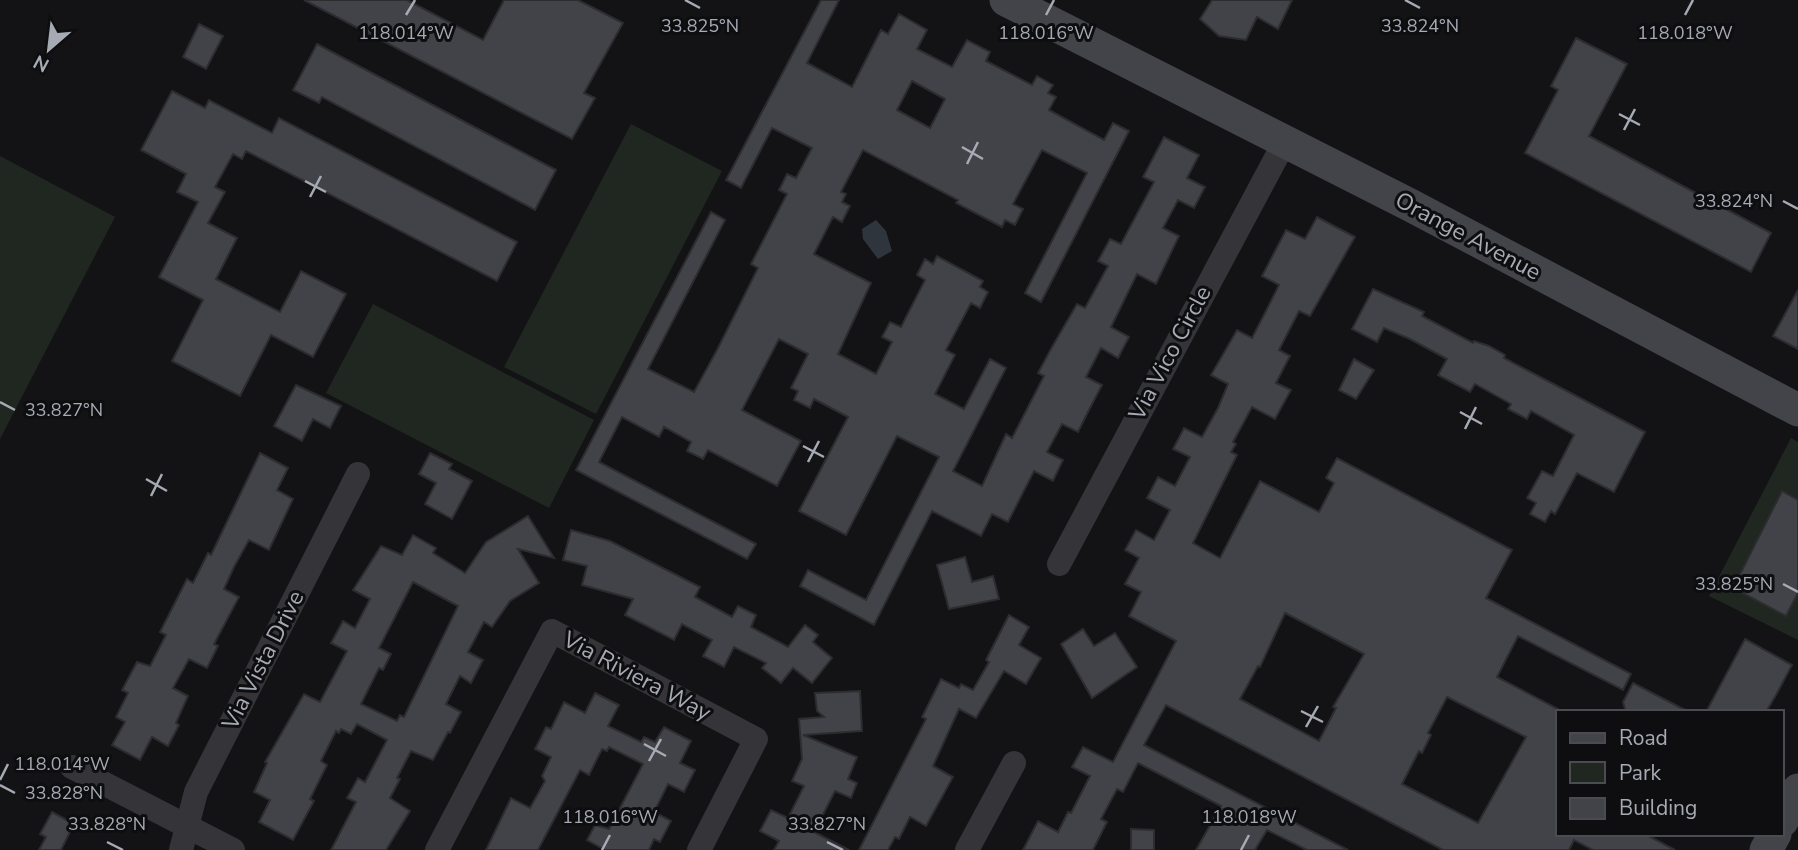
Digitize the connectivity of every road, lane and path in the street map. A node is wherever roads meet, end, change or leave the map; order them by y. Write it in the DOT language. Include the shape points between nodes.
graph roads {
  1 [pos="1006,0"];
  2 [pos="1284,143"];
  3 [pos="1798,410"];
  4 [pos="358,474"];
  5 [pos="1059,564"];
  6 [pos="1014,763"];
  7 [pos="72,767"];
  8 [pos="1798,790"];
  9 [pos="1784,817"];
  10 [pos="186,825"];
  11 [pos="181,850"];
  12 [pos="233,850"];
  13 [pos="437,850"];
  14 [pos="699,850"];
  15 [pos="967,850"];
  1 -- 2 [label="main road, Orange Avenue"];
  2 -- 3 [label="main road, Orange Avenue"];
  2 -- 5 [label="street, Via Vico Circle"];
  4 -- 10 [label="street, Via Vista Drive" via="196,792"];
  6 -- 15 [label="street"];
  7 -- 10 [label="street"];
  8 -- 9 [label="main road"];
  10 -- 11 [label="street, Via Vista Drive"];
  10 -- 12 [label="street"];
  13 -- 14 [label="street, Via Riviera Way" via="552,631 756,739"];
}
